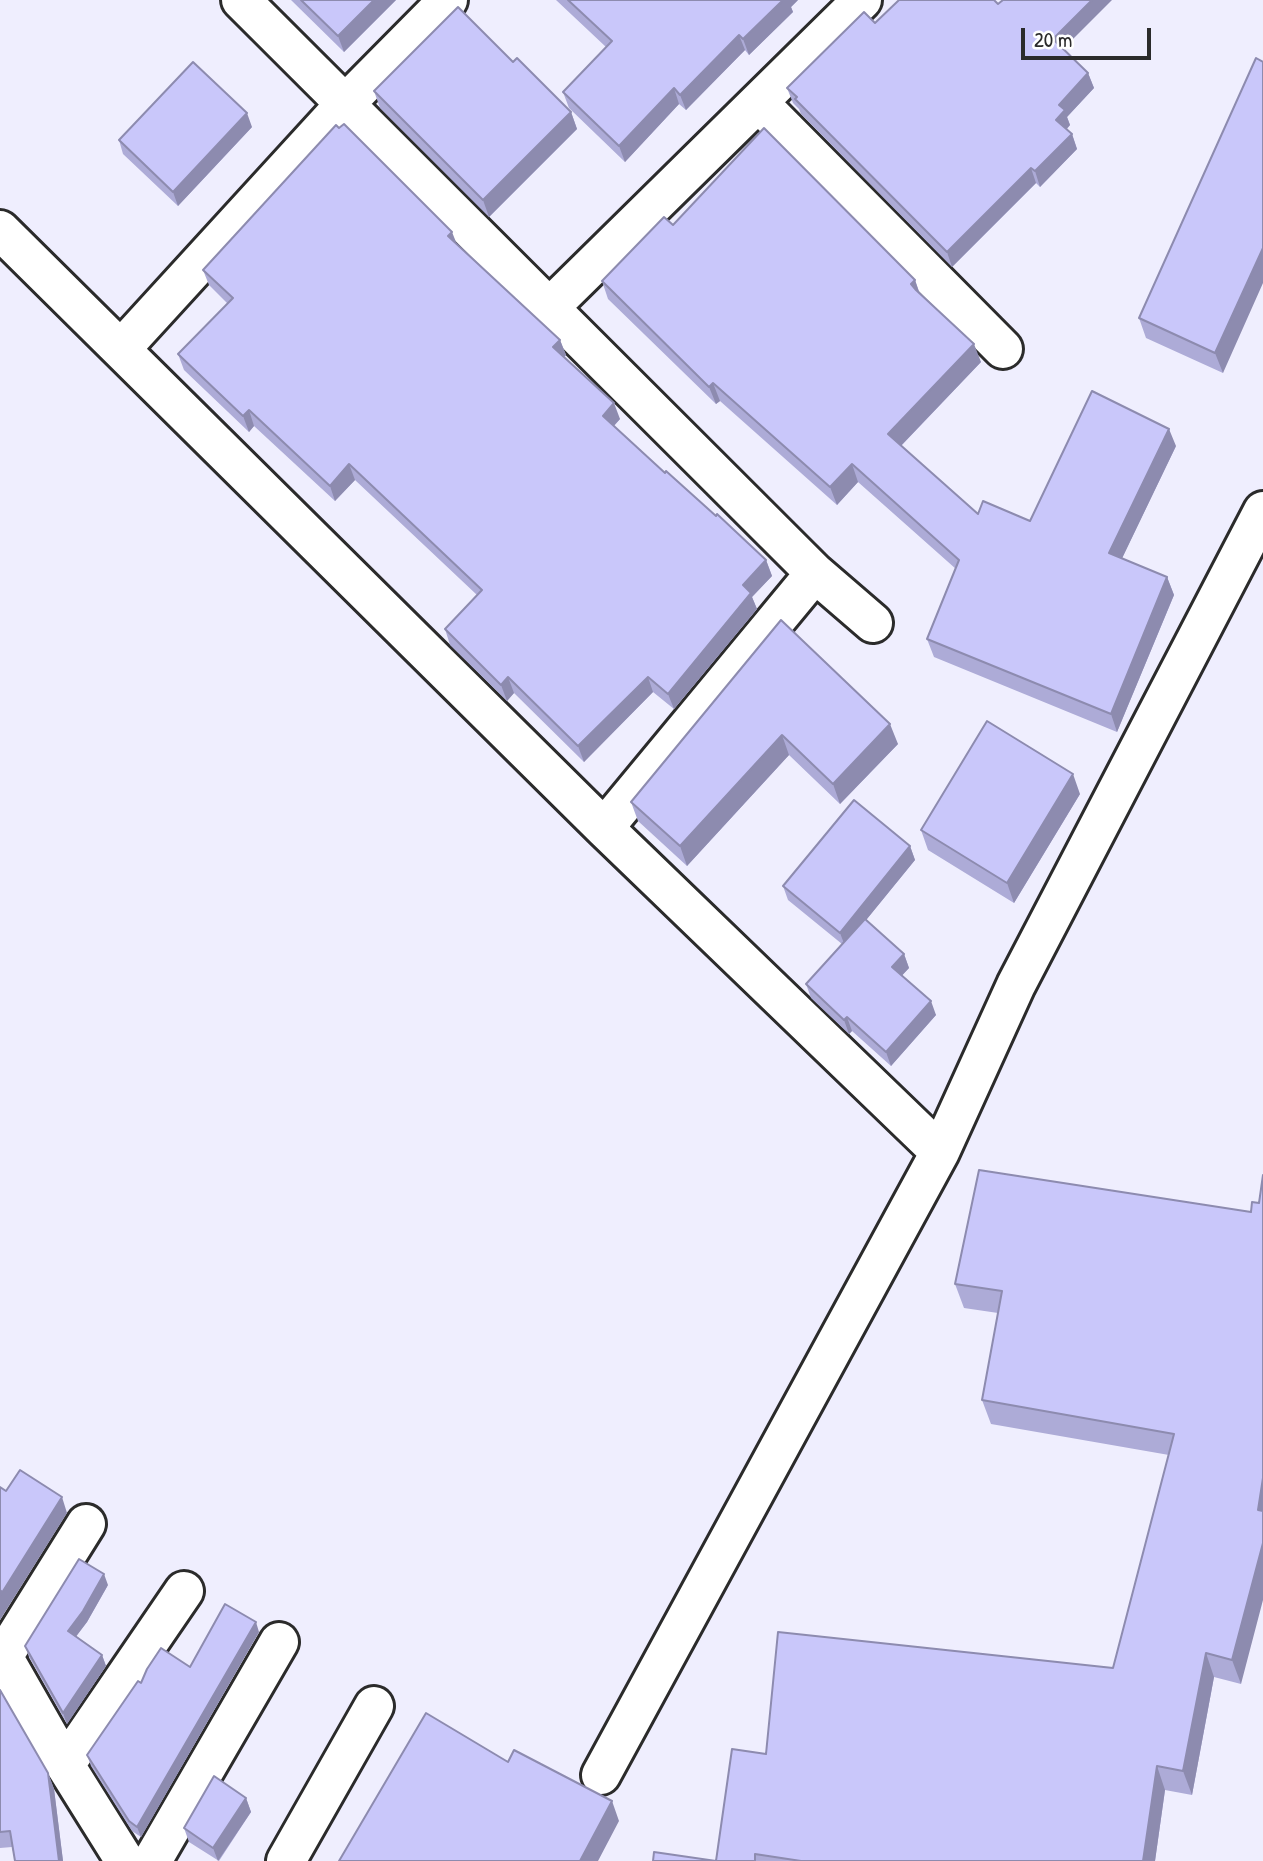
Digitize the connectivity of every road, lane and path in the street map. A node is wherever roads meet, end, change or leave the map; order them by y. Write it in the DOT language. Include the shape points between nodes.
graph roads {
  1 [pos="241,0"];
  2 [pos="448,0"];
  3 [pos="862,0"];
  4 [pos="759,103"];
  5 [pos="345,104"];
  6 [pos="0,230"];
  7 [pos="548,309"];
  8 [pos="121,349"];
  9 [pos="1003,349"];
  10 [pos="1263,511"];
  11 [pos="815,573"];
  12 [pos="873,623"];
  13 [pos="604,828"];
  14 [pos="940,1152"];
  15 [pos="86,1524"];
  16 [pos="184,1591"];
  17 [pos="279,1642"];
  18 [pos="1,1654"];
  19 [pos="374,1706"];
  20 [pos="65,1765"];
  21 [pos="601,1775"];
  22 [pos="125,1861"];
  23 [pos="152,1861"];
  24 [pos="286,1861"];
  1 -- 5 [label="street"];
  2 -- 5 [label="street"];
  3 -- 4 [label="street"];
  4 -- 7 [label="street"];
  4 -- 9 [label="street"];
  5 -- 7 [label="street"];
  5 -- 8 [label="street"];
  6 -- 8 [label="street"];
  7 -- 11 [label="street"];
  8 -- 13 [label="street"];
  10 -- 14 [label="street" via="1016,985"];
  11 -- 12 [label="street"];
  11 -- 13 [label="street"];
  13 -- 14 [label="street"];
  14 -- 21 [label="street"];
  15 -- 18 [label="street"];
  16 -- 20 [label="street"];
  17 -- 23 [label="street"];
  18 -- 20 [label="street"];
  19 -- 24 [label="street"];
  20 -- 22 [label="street"];
}
